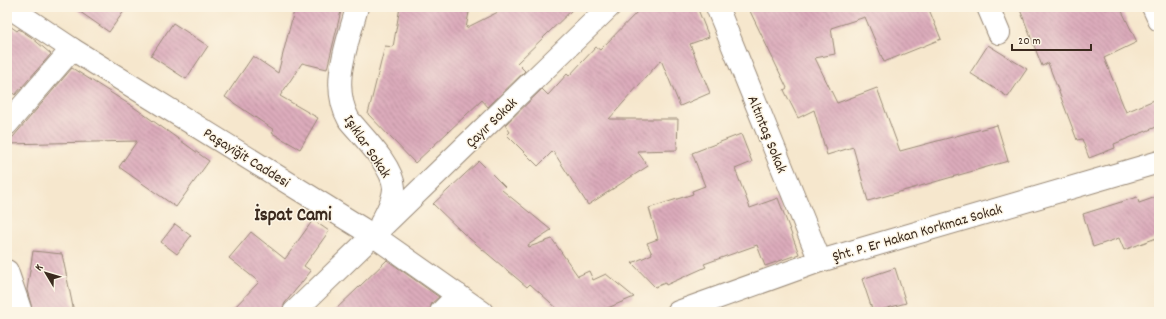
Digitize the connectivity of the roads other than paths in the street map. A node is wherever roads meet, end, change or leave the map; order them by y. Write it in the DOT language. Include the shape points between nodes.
graph roads {
  1 [pos="9,7"];
  2 [pos="358,7"];
  3 [pos="609,7"];
  4 [pos="717,7"];
  5 [pos="988,7"];
  6 [pos="1153,7"];
  7 [pos="1159,20"];
  8 [pos="999,33"];
  9 [pos="72,48"];
  10 [pos="7,124"];
  11 [pos="1159,162"];
  12 [pos="374,236"];
  13 [pos="820,260"];
  14 [pos="7,271"];
  15 [pos="458,295"];
  16 [pos="21,312"];
  17 [pos="294,312"];
  18 [pos="441,312"];
  19 [pos="482,312"];
  20 [pos="678,312"];
  1 -- 9 [label="street, Paşayiğit Caddesi"];
  2 -- 12 [label="street, Işıklar Sokak" via="342,66 339,90 344,110 391,176 394,188 392,201"];
  3 -- 12 [label="street, Çayır Sokak"];
  4 -- 13 [label="street, Altıntaş Sokak"];
  5 -- 8 [label="street"];
  6 -- 7 [label="street"];
  9 -- 10 [label="street"];
  9 -- 12 [label="street, Paşayiğit Caddesi"];
  11 -- 13 [label="street, Şht. P. Er Hakan Korkmaz Sokak"];
  12 -- 15 [label="street, Paşayiğit Caddesi"];
  12 -- 17 [label="street, Çayır Sokak"];
  13 -- 20 [label="street, Şht. P. Er Hakan Korkmaz Sokak"];
  14 -- 16 [label="street"];
  15 -- 18 [label="street"];
  15 -- 19 [label="street, Paşayiğit Caddesi"];
}
